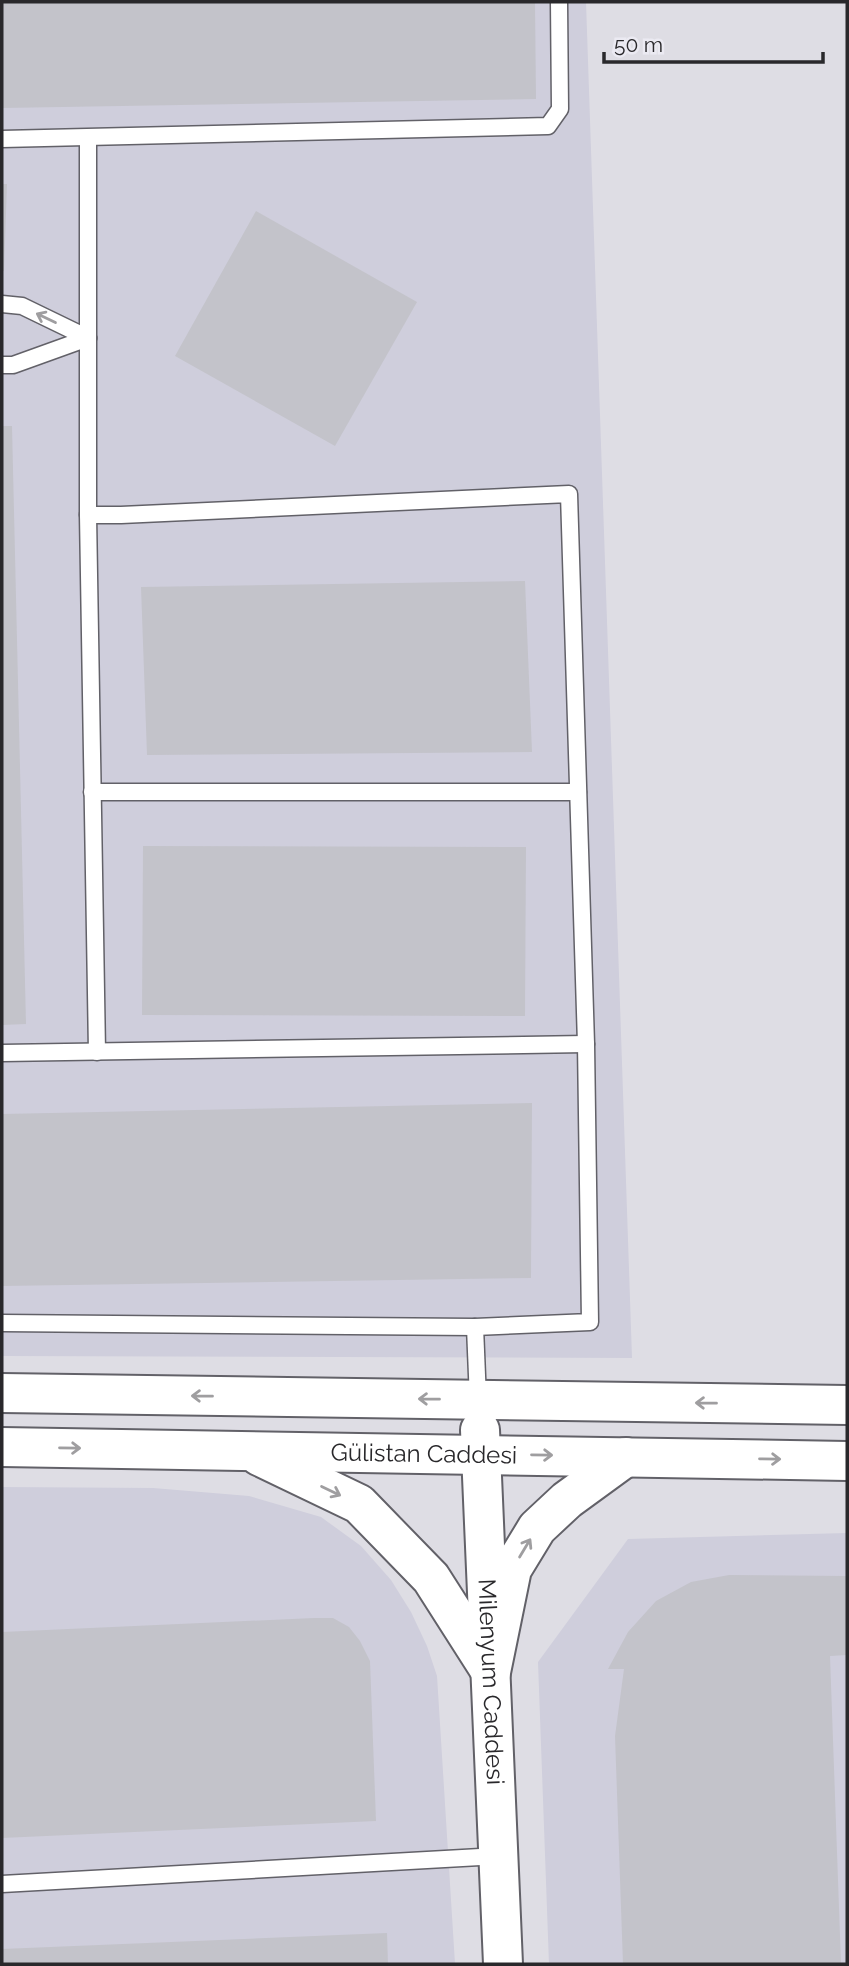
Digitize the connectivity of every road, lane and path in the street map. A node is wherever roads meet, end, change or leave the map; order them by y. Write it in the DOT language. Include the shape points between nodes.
graph roads {
  1 [pos="559,2"];
  2 [pos="88,138"];
  3 [pos="2,139"];
  4 [pos="2,304"];
  5 [pos="88,338"];
  6 [pos="2,365"];
  7 [pos="88,515"];
  8 [pos="92,792"];
  9 [pos="578,792"];
  10 [pos="586,1044"];
  11 [pos="97,1052"];
  12 [pos="2,1053"];
  13 [pos="2,1322"];
  14 [pos="475,1327"];
  15 [pos="2,1393"];
  16 [pos="478,1400"];
  17 [pos="847,1405"];
  18 [pos="2,1447"];
  19 [pos="248,1451"];
  20 [pos="481,1454"];
  21 [pos="626,1457"];
  22 [pos="847,1461"];
  23 [pos="491,1672"];
  24 [pos="498,1856"];
  25 [pos="2,1884"];
  26 [pos="503,1964"];
  1 -- 2 [label="lane" via="560,109 548,126"];
  2 -- 3 [label="lane"];
  2 -- 5 [label="lane"];
  5 -- 4 [label="lane, one-way" via="22,306"];
  5 -- 6 [label="lane"];
  5 -- 7 [label="lane"];
  7 -- 8 [label="lane"];
  7 -- 9 [label="lane" via="569,494"];
  8 -- 9 [label="lane"];
  8 -- 11 [label="lane"];
  9 -- 10 [label="lane"];
  10 -- 11 [label="lane"];
  10 -- 14 [label="lane" via="590,1322"];
  11 -- 12 [label="lane"];
  13 -- 14 [label="lane"];
  14 -- 16 [label="lane"];
  16 -- 15 [label="main road, one-way"];
  17 -- 16 [label="main road, one-way"];
  16 -- 20 [label="main road, Milenyum Caddesi"];
  18 -- 19 [label="main road, Gülistan Caddesi, one-way"];
  19 -- 20 [label="main road, Gülistan Caddesi"];
  19 -- 23 [label="main road, one-way" via="359,1504 431,1578"];
  20 -- 21 [label="main road, Gülistan Caddesi, one-way"];
  20 -- 23 [label="main road, Milenyum Caddesi"];
  21 -- 22 [label="main road, Gülistan Caddesi, one-way"];
  23 -- 21 [label="main road, one-way" via="512,1569 537,1528"];
  23 -- 24 [label="main road, Milenyum Caddesi"];
  24 -- 25 [label="lane"];
  24 -- 26 [label="main road, Milenyum Caddesi"];
}
